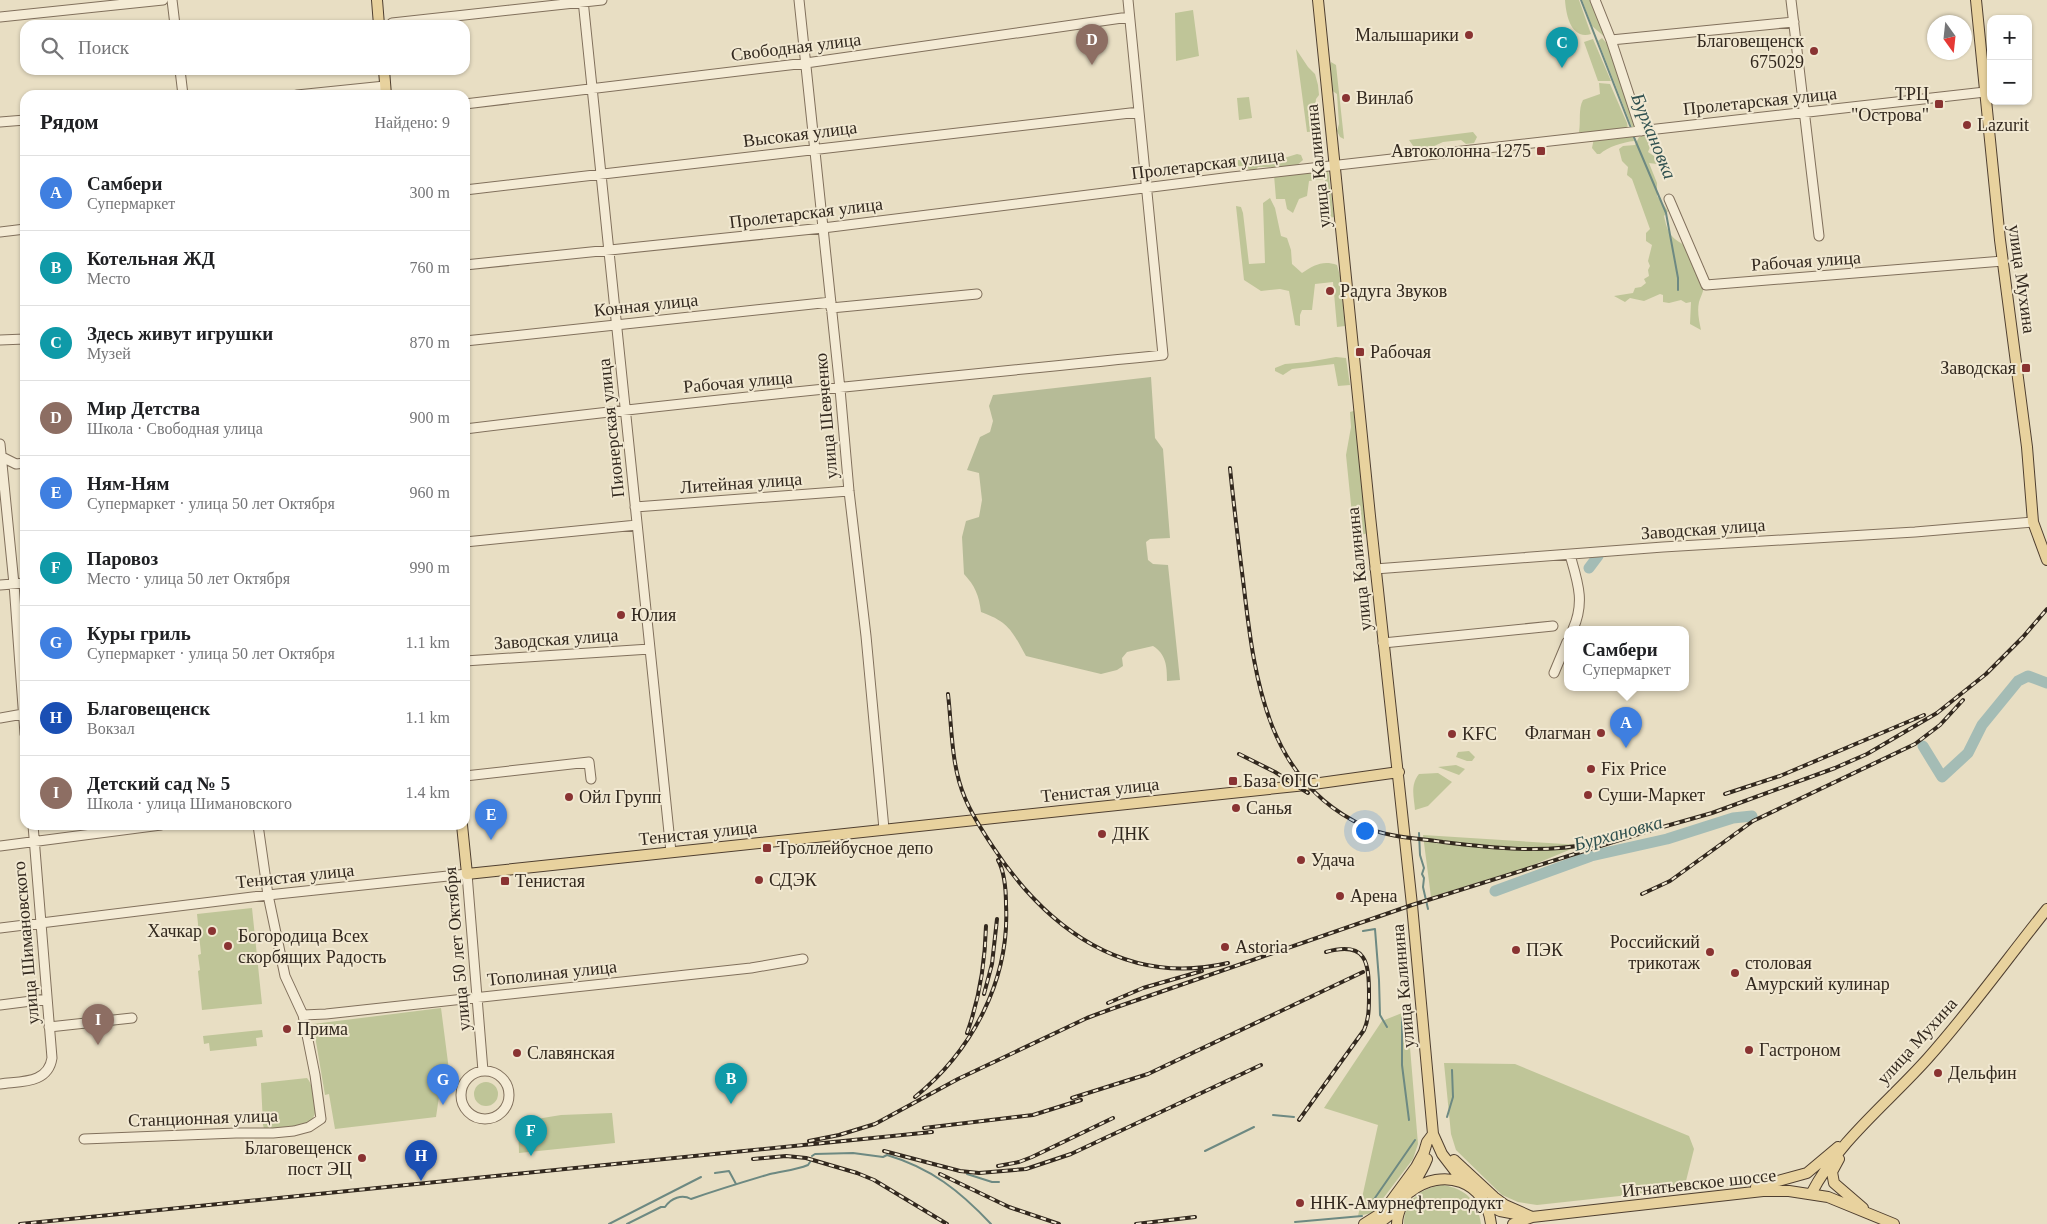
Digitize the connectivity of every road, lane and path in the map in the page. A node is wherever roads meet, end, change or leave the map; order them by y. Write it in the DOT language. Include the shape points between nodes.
graph roads {
  1 [pos="163,0"];
  2 [pos="172,0"];
  3 [pos="377,0"];
  4 [pos="602,0"];
  5 [pos="799,0"];
  6 [pos="1128,0"];
  7 [pos="1318,0"];
  8 [pos="1595,0"];
  9 [pos="1791,0"];
  10 [pos="1976,0"];
  11 [pos="583,1"];
  12 [pos="0,17"];
  13 [pos="1129,17"];
  14 [pos="174,20"];
  15 [pos="379,20"];
  16 [pos="418,20"];
  17 [pos="1794,22"];
  18 [pos="1611,40"];
  19 [pos="806,63"];
  20 [pos="181,75"];
  21 [pos="384,75"];
  22 [pos="592,88"];
  23 [pos="182,90"];
  24 [pos="386,90"];
  25 [pos="1985,92"];
  26 [pos="470,103"];
  27 [pos="1139,112"];
  28 [pos="1805,112"];
  29 [pos="20,120"];
  30 [pos="0,122"];
  31 [pos="1635,132"];
  32 [pos="814,149"];
  33 [pos="1335,166"];
  34 [pos="601,174"];
  35 [pos="1146,188"];
  36 [pos="470,189"];
  37 [pos="1669,199"];
  38 [pos="823,228"];
  39 [pos="20,230"];
  40 [pos="0,232"];
  41 [pos="1819,236"];
  42 [pos="609,251"];
  43 [pos="2003,261"];
  44 [pos="470,265"];
  45 [pos="977,294"];
  46 [pos="831,305"];
  47 [pos="616,325"];
  48 [pos="20,339"];
  49 [pos="0,340"];
  50 [pos="470,340"];
  51 [pos="840,389"];
  52 [pos="625,409"];
  53 [pos="470,428"];
  54 [pos="0,444"];
  55 [pos="1,456"];
  56 [pos="20,464"];
  57 [pos="849,491"];
  58 [pos="635,507"];
  59 [pos="2033,522"];
  60 [pos="637,525"];
  61 [pos="470,542"];
  62 [pos="1570,556"];
  63 [pos="2047,560"];
  64 [pos="1375,569"];
  65 [pos="20,583"];
  66 [pos="14,584"];
  67 [pos="0,586"];
  68 [pos="1553,626"];
  69 [pos="1574,626"];
  70 [pos="1383,643"];
  71 [pos="20,645"];
  72 [pos="650,649"];
  73 [pos="1564,649"];
  74 [pos="470,661"];
  75 [pos="1554,673"];
  76 [pos="20,715"];
  77 [pos="0,718"];
  78 [pos="1399,772"];
  79 [pos="470,775"];
  80 [pos="591,779"];
  81 [pos="884,829"];
  82 [pos="33,830"];
  83 [pos="124,830"];
  84 [pos="259,830"];
  85 [pos="463,830"];
  86 [pos="34,842"];
  87 [pos="0,846"];
  88 [pos="671,852"];
  89 [pos="467,874"];
  90 [pos="268,895"];
  91 [pos="2047,909"];
  92 [pos="41,923"];
  93 [pos="0,928"];
  94 [pos="803,959"];
  95 [pos="477,998"];
  96 [pos="47,999"];
  97 [pos="0,1005"];
  98 [pos="303,1015"];
  99 [pos="132,1018"];
  100 [pos="50,1027"];
  101 [pos="483,1071"];
  102 [pos="0,1084"];
  103 [pos="1433,1134"];
  104 [pos="1851,1138"];
  105 [pos="84,1139"];
  106 [pos="1465,1184"];
  107 [pos="1410,1192"];
  108 [pos="1728,1194"];
  109 [pos="1811,1194"];
  110 [pos="1485,1203"];
  111 [pos="1400,1207"];
  112 [pos="1866,1211"];
  113 [pos="1528,1220"];
  114 [pos="1364,1224"];
  115 [pos="1378,1224"];
  116 [pos="1397,1224"];
  117 [pos="1490,1224"];
  118 [pos="1513,1224"];
  119 [pos="1894,1224"];
  1 -- 12 [label="street"];
  2 -- 14 [label="street"];
  3 -- 15 [label="main road"];
  4 -- 11 [label="street"];
  5 -- 19 [label="street, улица Шевченко"];
  6 -- 13 [label="street"];
  7 -- 33 [label="main road, улица Калинина"];
  8 -- 18 [label="street"];
  9 -- 17 [label="street"];
  10 -- 25 [label="main road, улица Мухина"];
  11 -- 16 [label="street"];
  11 -- 22 [label="street, Пионерская улица"];
  13 -- 19 [label="street, Свободная улица"];
  13 -- 27 [label="street"];
  17 -- 18 [label="street"];
  17 -- 28 [label="street"];
  18 -- 31 [label="street"];
  19 -- 22 [label="street, Свободная улица"];
  19 -- 32 [label="street, улица Шевченко"];
  20 -- 23 [label="street"];
  21 -- 24 [label="main road"];
  22 -- 26 [label="street, Свободная улица"];
  22 -- 34 [label="street, Пионерская улица"];
  25 -- 28 [label="street, Пролетарская улица"];
  25 -- 43 [label="main road, улица Мухина"];
  27 -- 32 [label="street, Высокая улица"];
  27 -- 35 [label="street"];
  28 -- 31 [label="street, Пролетарская улица"];
  28 -- 41 [label="street"];
  29 -- 30 [label="street"];
  31 -- 33 [label="street, Пролетарская улица"];
  32 -- 34 [label="street, Высокая улица"];
  32 -- 38 [label="street, улица Шевченко"];
  33 -- 35 [label="street, Пролетарская улица"];
  33 -- 64 [label="main road, улица Калинина"];
  34 -- 36 [label="street, Высокая улица"];
  34 -- 42 [label="street, Пионерская улица"];
  35 -- 38 [label="street, Пролетарская улица"];
  35 -- 51 [label="street, Рабочая улица" via="1163,355"];
  37 -- 43 [label="street, Рабочая улица" via="1706,285"];
  38 -- 42 [label="street, Пролетарская улица"];
  38 -- 46 [label="street, улица Шевченко"];
  39 -- 40 [label="street"];
  42 -- 44 [label="street, Пролетарская улица"];
  42 -- 47 [label="street, Пионерская улица"];
  43 -- 59 [label="main road, улица Мухина" via="2026,438"];
  45 -- 46 [label="street, Конная улица"];
  46 -- 47 [label="street, Конная улица"];
  46 -- 51 [label="street, улица Шевченко"];
  47 -- 50 [label="street, Конная улица"];
  47 -- 52 [label="street, Пионерская улица"];
  48 -- 49 [label="street"];
  51 -- 52 [label="street, Рабочая улица"];
  51 -- 57 [label="street, улица Шевченко"];
  52 -- 53 [label="street, Рабочая улица"];
  52 -- 58 [label="street, Пионерская улица"];
  54 -- 55 [label="street"];
  55 -- 56 [label="street"];
  55 -- 66 [label="street"];
  57 -- 58 [label="street, Литейная улица"];
  57 -- 81 [label="street, улица Шевченко"];
  58 -- 60 [label="street, Пионерская улица"];
  59 -- 62 [label="street, Заводская улица"];
  59 -- 63 [label="main road, улица Мухина"];
  60 -- 61 [label="street"];
  60 -- 72 [label="street, Пионерская улица"];
  62 -- 64 [label="street, Заводская улица"];
  62 -- 69 [label="street" via="1580,603"];
  64 -- 70 [label="main road, улица Калинина"];
  65 -- 66 [label="street"];
  66 -- 67 [label="street"];
  66 -- 71 [label="street"];
  68 -- 70 [label="street"];
  70 -- 78 [label="main road, улица Калинина"];
  72 -- 74 [label="street, Заводская улица"];
  72 -- 88 [label="street, Пионерская улица"];
  73 -- 75 [label="street"];
  76 -- 77 [label="street"];
  78 -- 81 [label="main road, Тенистая улица" via="1306,785"];
  78 -- 103 [label="main road, улица Калинина"];
  79 -- 80 [label="street" via="589,762"];
  81 -- 88 [label="main road, Тенистая улица"];
  82 -- 86 [label="street, улица Шимановского"];
  83 -- 86 [label="street"];
  84 -- 90 [label="street"];
  85 -- 89 [label="main road, улица 50 лет Октября"];
  86 -- 87 [label="street"];
  86 -- 92 [label="street, улица Шимановского"];
  88 -- 89 [label="main road, Тенистая улица"];
  89 -- 90 [label="street, Тенистая улица"];
  89 -- 95 [label="street, улица 50 лет Октября"];
  90 -- 92 [label="street, Тенистая улица"];
  90 -- 98 [label="street" via="285,976"];
  91 -- 104 [label="main road, улица Мухина" via="1928,1058"];
  92 -- 93 [label="street, Тенистая улица"];
  92 -- 96 [label="street, улица Шимановского"];
  94 -- 95 [label="street, Тополиная улица" via="751,968"];
  95 -- 98 [label="street, Тополиная улица"];
  95 -- 101 [label="street, улица 50 лет Октября"];
  96 -- 97 [label="street"];
  96 -- 100 [label="street, улица Шимановского"];
  98 -- 105 [label="street, Станционная улица" via="321,1119 309,1127 280,1133"];
  99 -- 100 [label="street"];
  100 -- 102 [label="street, улица Шимановского" via="52,1058 51,1067 45,1074 36,1079"];
  101 -- 101 [label="street" via="466,1080 461,1098 470,1114 488,1119 504,1111 509,1093 500,1077"];
  103 -- 106 [label="main road" via="1442,1154"];
  103 -- 107 [label="main road" via="1426,1162"];
  103 -- 113 [label="main road" via="1451,1157 1494,1197"];
  103 -- 114 [label="main road" via="1416,1167 1383,1212"];
  104 -- 108 [label="main road" via="1807,1173"];
  104 -- 109 [label="main road, улица Мухина" via="1820,1177"];
  104 -- 112 [label="main road" via="1835,1165 1832,1177 1836,1187"];
  106 -- 107 [label="main road" via="1446,1178 1436,1179"];
  106 -- 110 [label="main road"];
  107 -- 111 [label="main road"];
  108 -- 109 [label="main road, Игнатьевское шоссе" via="1763,1191"];
  108 -- 113 [label="main road, Игнатьевское шоссе"];
  109 -- 112 [label="main road, Игнатьевское шоссе"];
  110 -- 113 [label="main road"];
  110 -- 117 [label="main road"];
  111 -- 115 [label="main road"];
  111 -- 116 [label="main road"];
  112 -- 119 [label="main road, Игнатьевское шоссе"];
  113 -- 118 [label="main road"];
}
